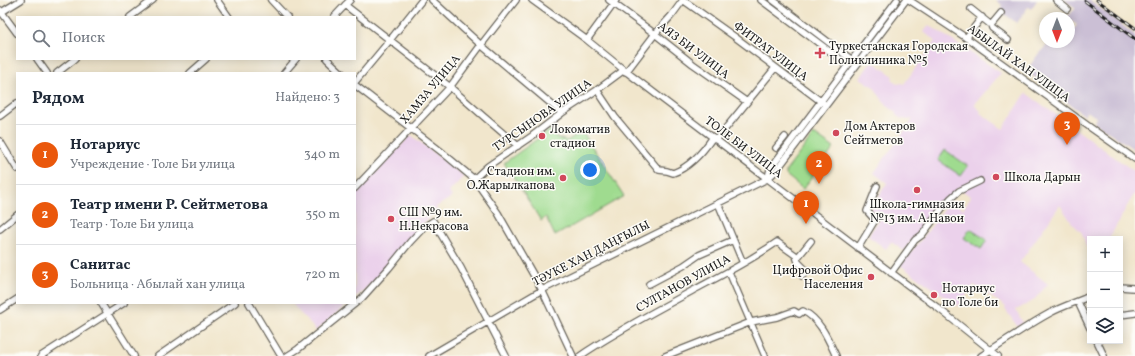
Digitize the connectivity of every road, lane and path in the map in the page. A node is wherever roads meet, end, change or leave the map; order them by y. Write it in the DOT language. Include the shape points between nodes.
graph roads {
  1 [pos="21,0"];
  2 [pos="153,0"];
  3 [pos="217,0"];
  4 [pos="271,0"];
  5 [pos="422,0"];
  6 [pos="432,0"];
  7 [pos="516,0"];
  8 [pos="532,0"];
  9 [pos="683,0"];
  10 [pos="761,0"];
  11 [pos="773,0"];
  12 [pos="897,0"];
  13 [pos="906,0"];
  14 [pos="909,0"];
  15 [pos="1056,0"];
  16 [pos="613,1"];
  17 [pos="348,2"];
  18 [pos="1067,8"];
  19 [pos="971,9"];
  20 [pos="0,12"];
  21 [pos="1001,13"];
  22 [pos="131,16"];
  23 [pos="228,16"];
  24 [pos="286,16"];
  25 [pos="335,16"];
  26 [pos="982,18"];
  27 [pos="991,25"];
  28 [pos="16,32"];
  29 [pos="655,34"];
  30 [pos="966,38"];
  31 [pos="390,40"];
  32 [pos="587,40"];
  33 [pos="1008,40"];
  34 [pos="481,45"];
  35 [pos="38,60"];
  36 [pos="74,60"];
  37 [pos="205,60"];
  38 [pos="295,60"];
  39 [pos="328,60"];
  40 [pos="852,60"];
  41 [pos="848,65"];
  42 [pos="775,68"];
  43 [pos="625,71"];
  44 [pos="46,72"];
  45 [pos="58,72"];
  46 [pos="191,72"];
  47 [pos="285,72"];
  48 [pos="341,72"];
  49 [pos="356,82"];
  50 [pos="356,84"];
  51 [pos="450,87"];
  52 [pos="597,90"];
  53 [pos="747,102"];
  54 [pos="821,102"];
  55 [pos="16,104"];
  56 [pos="826,105"];
  57 [pos="562,113"];
  58 [pos="0,116"];
  59 [pos="411,129"];
  60 [pos="714,138"];
  61 [pos="785,138"];
  62 [pos="0,141"];
  63 [pos="518,146"];
  64 [pos="776,148"];
  65 [pos="1135,159"];
  66 [pos="16,167"];
  67 [pos="474,179"];
  68 [pos="768,179"];
  69 [pos="980,181"];
  70 [pos="877,186"];
  71 [pos="356,187"];
  72 [pos="718,203"];
  73 [pos="16,216"];
  74 [pos="0,229"];
  75 [pos="733,240"];
  76 [pos="811,241"];
  77 [pos="858,248"];
  78 [pos="796,256"];
  79 [pos="743,263"];
  80 [pos="729,272"];
  81 [pos="891,273"];
  82 [pos="802,276"];
  83 [pos="649,284"];
  84 [pos="1123,287"];
  85 [pos="1135,288"];
  86 [pos="542,290"];
  87 [pos="1087,298"];
  88 [pos="16,300"];
  89 [pos="1078,302"];
  90 [pos="356,303"];
  91 [pos="102,304"];
  92 [pos="123,304"];
  93 [pos="234,304"];
  94 [pos="250,304"];
  95 [pos="354,304"];
  96 [pos="0,310"];
  97 [pos="1135,313"];
  98 [pos="108,314"];
  99 [pos="1083,314"];
  100 [pos="1087,314"];
  101 [pos="1123,315"];
  102 [pos="488,321"];
  103 [pos="751,322"];
  104 [pos="1087,322"];
  105 [pos="1098,344"];
  106 [pos="990,350"];
  107 [pos="41,356"];
  108 [pos="134,356"];
  109 [pos="158,356"];
  110 [pos="281,356"];
  111 [pos="287,356"];
  112 [pos="429,356"];
  113 [pos="506,356"];
  114 [pos="573,356"];
  115 [pos="580,356"];
  116 [pos="665,356"];
  117 [pos="766,356"];
  118 [pos="836,356"];
  119 [pos="981,356"];
  120 [pos="998,356"];
  121 [pos="1104,356"];
  1 -- 20 [label="street"];
  2 -- 22 [label="street"];
  3 -- 23 [label="street"];
  4 -- 24 [label="street"];
  5 -- 31 [label="street"];
  6 -- 34 [label="street"];
  7 -- 34 [label="street, ХАМЗА УЛИЦА"];
  8 -- 32 [label="street, ТОЛЕ БИ УЛИЦА"];
  9 -- 29 [label="street, ТУРСЫНОВА УЛИЦА"];
  9 -- 42 [label="street, ФИТРАТ УЛИЦА"];
  10 -- 41 [label="street"];
  11 -- 40 [label="street"];
  12 -- 40 [label="street"];
  13 -- 56 [label="street, ТӘУКЕ ХАН ДАҢҒЫЛЫ"];
  14 -- 30 [label="street, АБЫЛАЙ ХАН УЛИЦА"];
  15 -- 18 [label="street"];
  16 -- 29 [label="street, АЯЗ БИ УЛИЦА"];
  16 -- 32 [label="street"];
  17 -- 25 [label="street"];
  17 -- 31 [label="street"];
  19 -- 26 [label="street"];
  20 -- 28 [label="street"];
  21 -- 27 [label="street"];
  26 -- 27 [label="street"];
  26 -- 30 [label="street"];
  27 -- 33 [label="street"];
  29 -- 43 [label="street, ТУРСЫНОВА УЛИЦА"];
  29 -- 53 [label="street, АЯЗ БИ УЛИЦА"];
  30 -- 65 [label="street, АБЫЛАЙ ХАН УЛИЦА"];
  31 -- 49 [label="street"];
  31 -- 51 [label="street"];
  32 -- 43 [label="street, ТОЛЕ БИ УЛИЦА"];
  34 -- 51 [label="street, ХАМЗА УЛИЦА"];
  34 -- 57 [label="street"];
  35 -- 44 [label="street"];
  36 -- 45 [label="street"];
  37 -- 46 [label="street"];
  38 -- 47 [label="street"];
  39 -- 48 [label="street"];
  40 -- 41 [label="street"];
  41 -- 54 [label="street"];
  42 -- 53 [label="street"];
  42 -- 54 [label="street, ФИТРАТ УЛИЦА"];
  43 -- 52 [label="street, ТУРСЫНОВА УЛИЦА"];
  43 -- 60 [label="street, ТОЛЕ БИ УЛИЦА"];
  50 -- 59 [label="street"];
  51 -- 59 [label="street, ХАМЗА УЛИЦА"];
  51 -- 63 [label="street"];
  52 -- 57 [label="street, ТУРСЫНОВА УЛИЦА"];
  52 -- 60 [label="street" via="615,117 659,170 673,173 680,170 696,158"];
  53 -- 60 [label="street"];
  54 -- 56 [label="street, ФИТРАТ УЛИЦА"];
  54 -- 68 [label="street" via="770,169"];
  55 -- 58 [label="street"];
  56 -- 68 [label="street, ТӘУКЕ ХАН ДАҢҒЫЛЫ"];
  57 -- 63 [label="street, ТУРСЫНОВА УЛИЦА"];
  59 -- 67 [label="street"];
  59 -- 71 [label="street, ХАМЗА УЛИЦА"];
  60 -- 68 [label="street, ТОЛЕ БИ УЛИЦА"];
  61 -- 64 [label="street"];
  62 -- 66 [label="street"];
  63 -- 67 [label="street, ТУРСЫНОВА УЛИЦА"];
  67 -- 86 [label="street" via="498,213"];
  68 -- 72 [label="street, ТӘУКЕ ХАН ДАҢҒЫЛЫ"];
  68 -- 77 [label="street, ТОЛЕ БИ УЛИЦА"];
  69 -- 81 [label="street" via="951,198"];
  70 -- 77 [label="street" via="867,211 875,220"];
  72 -- 75 [label="street"];
  72 -- 86 [label="street, ТӘУКЕ ХАН ДАҢҒЫЛЫ"];
  73 -- 74 [label="street"];
  75 -- 79 [label="street"];
  75 -- 83 [label="street"];
  76 -- 78 [label="street" via="798,257"];
  77 -- 81 [label="street, ТОЛЕ БИ УЛИЦА"];
  78 -- 79 [label="street, СУЛТАНОВ УЛИЦА" via="777,242"];
  78 -- 82 [label="street, СУЛТАНОВ УЛИЦА" via="807,271"];
  79 -- 80 [label="street, СУЛТАНОВ УЛИЦА"];
  80 -- 103 [label="street"];
  80 -- 115 [label="street, СУЛТАНОВ УЛИЦА"];
  81 -- 106 [label="street, ТОЛЕ БИ УЛИЦА"];
  84 -- 85 [label="street"];
  86 -- 102 [label="street, ТӘУКЕ ХАН ДАҢҒЫЛЫ"];
  86 -- 114 [label="street"];
  87 -- 89 [label="street"];
  88 -- 96 [label="street"];
  89 -- 99 [label="street"];
  89 -- 106 [label="street" via="1065,305 1048,314"];
  90 -- 102 [label="street" via="433,220"];
  91 -- 98 [label="street"];
  92 -- 98 [label="street"];
  93 -- 109 [label="street"];
  94 -- 110 [label="street"];
  95 -- 111 [label="street"];
  97 -- 101 [label="street"];
  98 -- 107 [label="street"];
  98 -- 108 [label="street"];
  99 -- 100 [label="street"];
  99 -- 104 [label="street"];
  102 -- 112 [label="street, ТӘУКЕ ХАН ДАҢҒЫЛЫ"];
  102 -- 113 [label="street"];
  103 -- 116 [label="street"];
  103 -- 117 [label="street"];
  103 -- 118 [label="street" via="794,311 799,314 803,311 810,314 820,325"];
  105 -- 121 [label="street"];
  106 -- 119 [label="street"];
  106 -- 120 [label="street, ТОЛЕ БИ УЛИЦА"];
}
